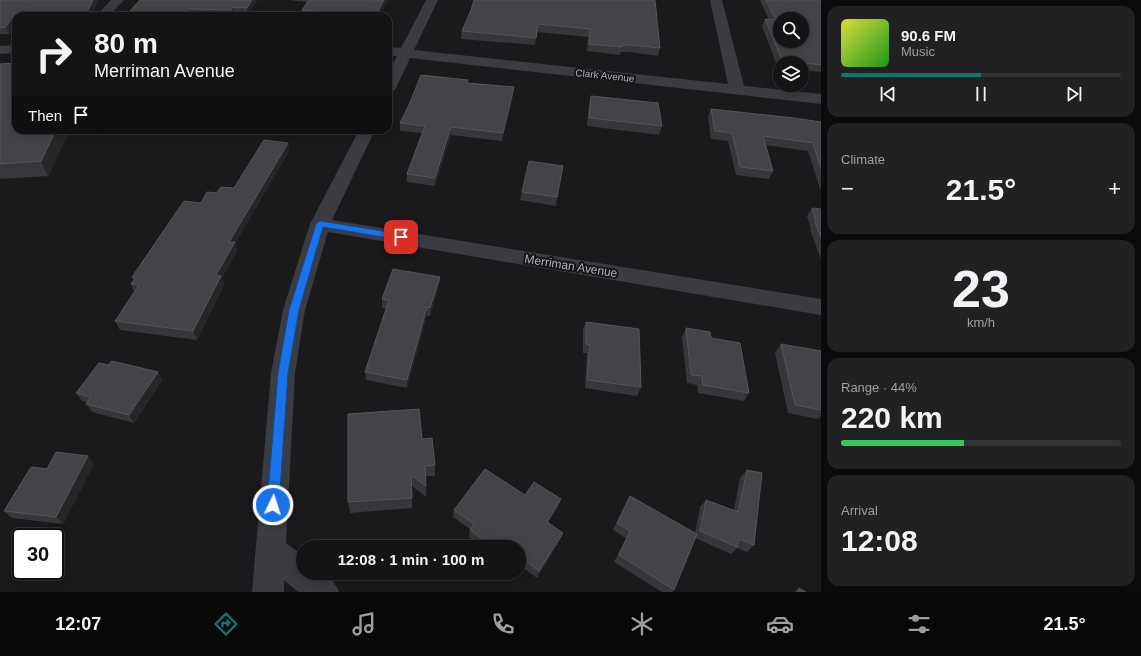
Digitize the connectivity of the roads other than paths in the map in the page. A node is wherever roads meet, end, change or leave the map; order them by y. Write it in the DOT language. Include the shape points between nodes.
graph roads {
  1 [pos="118,0"];
  2 [pos="432,0"];
  3 [pos="716,0"];
  4 [pos="106,12"];
  5 [pos="12,49"];
  6 [pos="0,50"];
  7 [pos="392,51"];
  8 [pos="406,53"];
  9 [pos="392,80"];
  10 [pos="737,89"];
  11 [pos="821,99"];
  12 [pos="365,134"];
  13 [pos="320,224"];
  14 [pos="821,307"];
  15 [pos="270,550"];
  16 [pos="268,592"];
  17 [pos="324,592"];
  1 -- 4 [label="street"];
  2 -- 8 [label="street"];
  3 -- 10 [label="street"];
  5 -- 6 [label="street"];
  7 -- 8 [label="street, Clark Avenue"];
  8 -- 9 [label="street"];
  8 -- 10 [label="street, Clark Avenue"];
  10 -- 11 [label="street, Clark Avenue"];
  12 -- 13 [label="street"];
  13 -- 14 [label="street, Merriman Avenue"];
  13 -- 15 [label="street" via="294,310 283,373"];
  15 -- 16 [label="street"];
  15 -- 17 [label="street"];
}
